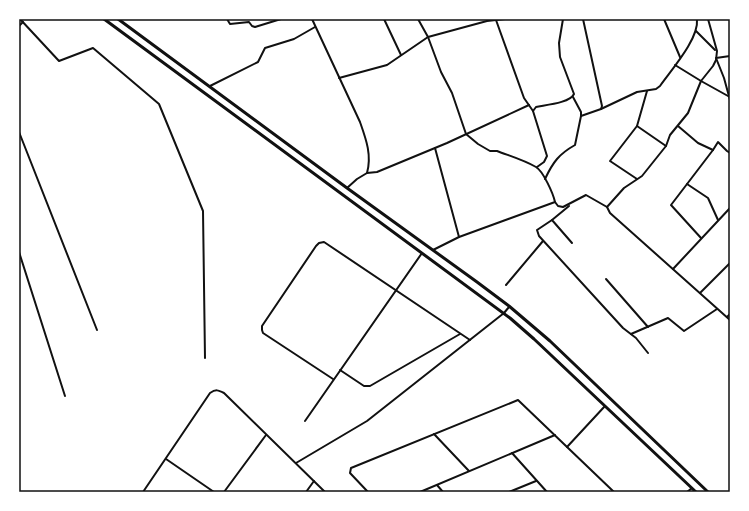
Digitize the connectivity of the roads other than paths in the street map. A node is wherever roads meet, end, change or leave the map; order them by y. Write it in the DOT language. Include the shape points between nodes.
graph roads {
  1 [pos="20,19"];
  2 [pos="104,19"];
  3 [pos="118,19"];
  4 [pos="227,19"];
  5 [pos="281,19"];
  6 [pos="312,19"];
  7 [pos="384,19"];
  8 [pos="418,19"];
  9 [pos="505,19"];
  10 [pos="564,19"];
  11 [pos="583,19"];
  12 [pos="664,19"];
  13 [pos="697,19"];
  14 [pos="708,19"];
  15 [pos="496,20"];
  16 [pos="23,22"];
  17 [pos="19,26"];
  18 [pos="315,26"];
  19 [pos="696,31"];
  20 [pos="428,37"];
  21 [pos="717,51"];
  22 [pos="401,55"];
  23 [pos="680,57"];
  24 [pos="730,57"];
  25 [pos="716,58"];
  26 [pos="675,64"];
  27 [pos="339,78"];
  28 [pos="701,81"];
  29 [pos="210,86"];
  30 [pos="647,91"];
  31 [pos="573,96"];
  32 [pos="728,96"];
  33 [pos="730,100"];
  34 [pos="529,105"];
  35 [pos="601,108"];
  36 [pos="533,111"];
  37 [pos="581,116"];
  38 [pos="637,126"];
  39 [pos="678,126"];
  40 [pos="19,132"];
  41 [pos="466,134"];
  42 [pos="666,146"];
  43 [pos="435,148"];
  44 [pos="713,150"];
  45 [pos="730,153"];
  46 [pos="537,167"];
  47 [pos="367,173"];
  48 [pos="545,179"];
  49 [pos="637,179"];
  50 [pos="688,184"];
  51 [pos="347,188"];
  52 [pos="555,202"];
  53 [pos="571,204"];
  54 [pos="607,207"];
  55 [pos="730,208"];
  56 [pos="552,220"];
  57 [pos="718,220"];
  58 [pos="459,237"];
  59 [pos="701,238"];
  60 [pos="543,241"];
  61 [pos="572,243"];
  62 [pos="433,250"];
  63 [pos="19,252"];
  64 [pos="422,253"];
  65 [pos="730,263"];
  66 [pos="673,269"];
  67 [pos="606,279"];
  68 [pos="506,285"];
  69 [pos="396,290"];
  70 [pos="700,294"];
  71 [pos="509,306"];
  72 [pos="717,309"];
  73 [pos="504,313"];
  74 [pos="730,314"];
  75 [pos="727,317"];
  76 [pos="730,320"];
  77 [pos="648,327"];
  78 [pos="97,330"];
  79 [pos="460,334"];
  80 [pos="631,334"];
  81 [pos="470,340"];
  82 [pos="648,353"];
  83 [pos="205,358"];
  84 [pos="340,370"];
  85 [pos="333,380"];
  86 [pos="65,396"];
  87 [pos="606,406"];
  88 [pos="305,421"];
  89 [pos="434,434"];
  90 [pos="266,435"];
  91 [pos="555,435"];
  92 [pos="567,447"];
  93 [pos="512,453"];
  94 [pos="166,459"];
  95 [pos="296,463"];
  96 [pos="469,471"];
  97 [pos="536,480"];
  98 [pos="314,481"];
  99 [pos="437,485"];
  100 [pos="692,488"];
  101 [pos="144,491"];
  102 [pos="148,492"];
  103 [pos="214,492"];
  104 [pos="224,492"];
  105 [pos="306,492"];
  106 [pos="325,492"];
  107 [pos="368,492"];
  108 [pos="420,492"];
  109 [pos="443,492"];
  110 [pos="509,492"];
  111 [pos="547,492"];
  112 [pos="614,492"];
  113 [pos="686,492"];
  114 [pos="696,492"];
  115 [pos="708,492"];
  1 -- 16 [label="street"];
  2 -- 64 [label="highway"];
  3 -- 29 [label="highway"];
  4 -- 5 [label="street" via="230,24 249,22 255,26"];
  6 -- 18 [label="street"];
  7 -- 22 [label="street"];
  8 -- 20 [label="street"];
  9 -- 15 [label="street"];
  10 -- 31 [label="street" via="559,43 560,57"];
  11 -- 35 [label="street"];
  12 -- 23 [label="street"];
  13 -- 19 [label="street"];
  14 -- 21 [label="street"];
  15 -- 20 [label="street"];
  15 -- 34 [label="street" via="518,84"];
  16 -- 17 [label="street"];
  16 -- 83 [label="street" via="59,61 93,48 159,104 203,212"];
  18 -- 27 [label="street"];
  18 -- 29 [label="street" via="294,39 265,48 258,62"];
  19 -- 21 [label="street"];
  19 -- 23 [label="street"];
  20 -- 22 [label="street"];
  20 -- 41 [label="street"];
  21 -- 25 [label="street"];
  22 -- 27 [label="street" via="387,64"];
  23 -- 26 [label="street"];
  24 -- 25 [label="street"];
  25 -- 28 [label="street"];
  25 -- 32 [label="street"];
  26 -- 28 [label="street"];
  26 -- 30 [label="street" via="660,86"];
  27 -- 47 [label="street" via="366,139 370,163"];
  28 -- 32 [label="street"];
  28 -- 39 [label="street" via="688,113"];
  29 -- 51 [label="highway"];
  30 -- 35 [label="street" via="637,92"];
  30 -- 38 [label="street"];
  31 -- 36 [label="street" via="557,103 536,107"];
  31 -- 37 [label="street"];
  32 -- 33 [label="street"];
  34 -- 36 [label="street"];
  34 -- 41 [label="street"];
  35 -- 37 [label="street"];
  36 -- 46 [label="street" via="547,156"];
  37 -- 48 [label="street" via="575,146 560,154"];
  38 -- 42 [label="street"];
  38 -- 49 [label="street" via="610,161"];
  39 -- 42 [label="street"];
  39 -- 44 [label="street" via="698,143"];
  40 -- 78 [label="street"];
  41 -- 43 [label="street"];
  41 -- 46 [label="street" via="490,151"];
  42 -- 49 [label="street" via="646,172"];
  43 -- 47 [label="street" via="377,172"];
  43 -- 58 [label="street"];
  44 -- 45 [label="street" via="718,142"];
  44 -- 50 [label="street"];
  46 -- 48 [label="street"];
  47 -- 51 [label="street"];
  48 -- 52 [label="street"];
  49 -- 54 [label="street" via="624,188"];
  50 -- 57 [label="street" via="708,198"];
  50 -- 59 [label="street" via="671,205"];
  51 -- 62 [label="highway"];
  52 -- 53 [label="street" via="563,207"];
  52 -- 58 [label="street"];
  53 -- 54 [label="street" via="586,195"];
  53 -- 56 [label="street"];
  54 -- 66 [label="street" via="610,213"];
  55 -- 57 [label="street"];
  56 -- 60 [label="street" via="537,230"];
  56 -- 61 [label="street"];
  57 -- 59 [label="street"];
  58 -- 62 [label="street"];
  59 -- 66 [label="street"];
  60 -- 68 [label="street"];
  60 -- 80 [label="street"];
  62 -- 71 [label="highway"];
  63 -- 86 [label="street"];
  64 -- 69 [label="street"];
  64 -- 73 [label="highway"];
  65 -- 70 [label="street"];
  66 -- 70 [label="street"];
  67 -- 77 [label="street"];
  69 -- 79 [label="street"];
  69 -- 84 [label="street"];
  69 -- 85 [label="street" via="324,242 316,246 262,326 262,330"];
  70 -- 72 [label="street"];
  71 -- 73 [label="street"];
  71 -- 115 [label="highway" via="550,341"];
  72 -- 75 [label="street"];
  72 -- 77 [label="street" via="684,331 668,318"];
  73 -- 81 [label="street"];
  73 -- 87 [label="highway"];
  74 -- 75 [label="street"];
  75 -- 76 [label="street"];
  77 -- 80 [label="street"];
  79 -- 81 [label="street"];
  79 -- 84 [label="street" via="370,386 364,386"];
  80 -- 82 [label="street"];
  81 -- 95 [label="street" via="367,421"];
  84 -- 85 [label="street"];
  85 -- 88 [label="street"];
  87 -- 92 [label="street"];
  87 -- 100 [label="highway"];
  89 -- 91 [label="street" via="518,400"];
  89 -- 96 [label="street"];
  89 -- 107 [label="street" via="351,468 350,473"];
  90 -- 94 [label="street" via="224,393 214,390"];
  90 -- 95 [label="street"];
  90 -- 104 [label="street"];
  91 -- 92 [label="street"];
  91 -- 93 [label="street"];
  92 -- 112 [label="street"];
  93 -- 96 [label="street"];
  93 -- 97 [label="street"];
  94 -- 101 [label="street"];
  94 -- 103 [label="street"];
  95 -- 98 [label="street"];
  96 -- 99 [label="street"];
  97 -- 110 [label="street"];
  97 -- 111 [label="street"];
  98 -- 105 [label="street"];
  98 -- 106 [label="street"];
  99 -- 108 [label="street"];
  99 -- 109 [label="street"];
  100 -- 113 [label="street"];
  100 -- 114 [label="highway"];
  101 -- 102 [label="street"];
}
